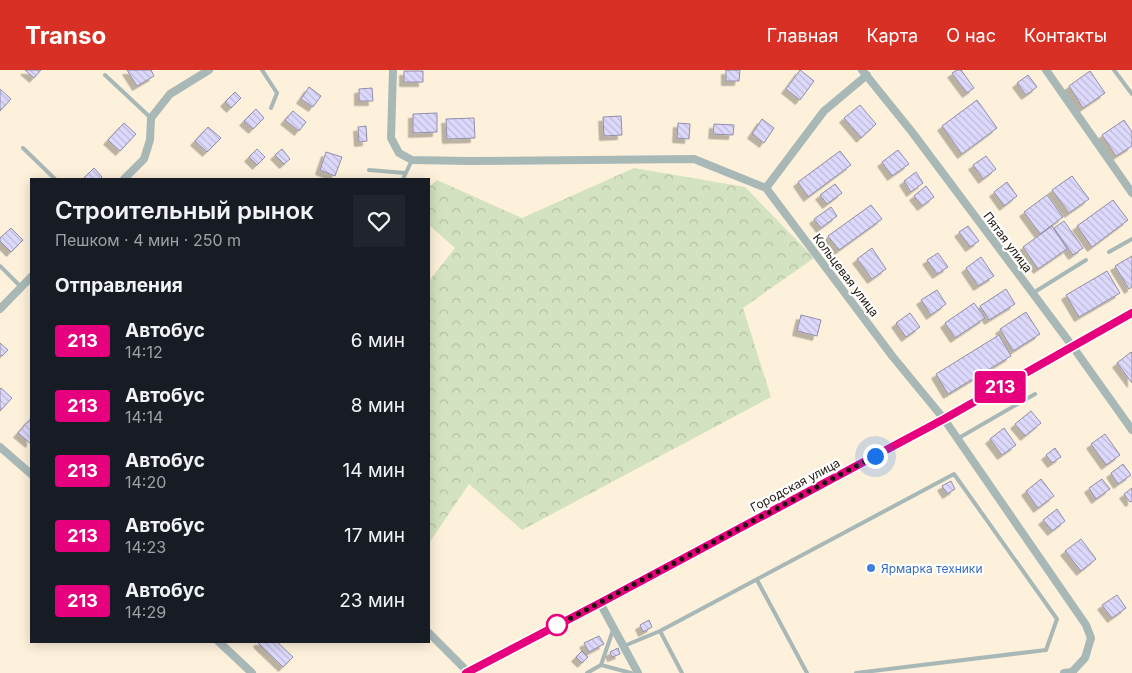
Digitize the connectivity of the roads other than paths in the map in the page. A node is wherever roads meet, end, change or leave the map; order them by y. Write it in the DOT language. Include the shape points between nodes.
graph roads {
  1 [pos="209,70"];
  2 [pos="262,70"];
  3 [pos="393,70"];
  4 [pos="1046,70"];
  5 [pos="1114,70"];
  6 [pos="864,73"];
  7 [pos="105,75"];
  8 [pos="1132,94"];
  9 [pos="272,108"];
  10 [pos="151,118"];
  11 [pos="23,148"];
  12 [pos="412,160"];
  13 [pos="369,170"];
  14 [pos="405,173"];
  15 [pos="54,178"];
  16 [pos="125,178"];
  17 [pos="403,178"];
  18 [pos="766,188"];
  19 [pos="1132,193"];
  20 [pos="1132,239"];
  21 [pos="1109,252"];
  22 [pos="1086,260"];
  23 [pos="0,266"];
  24 [pos="30,278"];
  25 [pos="21,287"];
  26 [pos="1033,293"];
  27 [pos="0,309"];
  28 [pos="1132,313"];
  29 [pos="1073,346"];
  30 [pos="1035,394"];
  31 [pos="944,419"];
  32 [pos="1132,430"];
  33 [pos="957,439"];
  34 [pos="0,447"];
  35 [pos="30,473"];
  36 [pos="757,580"];
  37 [pos="600,603"];
  38 [pos="614,627"];
  39 [pos="660,631"];
  40 [pos="430,635"];
  41 [pos="220,643"];
  42 [pos="624,646"];
  43 [pos="601,665"];
  44 [pos="467,672"];
  45 [pos="252,673"];
  46 [pos="587,673"];
  47 [pos="631,673"];
  48 [pos="638,673"];
  49 [pos="682,673"];
  50 [pos="807,673"];
  51 [pos="856,673"];
  52 [pos="1069,673"];
  1 -- 10 [label="street" via="170,94"];
  2 -- 9 [label="lane" via="277,94"];
  3 -- 12 [label="street" via="391,138 399,153"];
  4 -- 19 [label="street"];
  5 -- 8 [label="lane"];
  6 -- 18 [label="street" via="824,111"];
  6 -- 26 [label="street, Пятая улица"];
  7 -- 10 [label="lane"];
  10 -- 16 [label="street" via="150,140 144,159"];
  11 -- 15 [label="lane"];
  12 -- 14 [label="lane"];
  12 -- 18 [label="street" via="694,159"];
  13 -- 14 [label="lane"];
  14 -- 17 [label="lane"];
  18 -- 31 [label="street, Кольцевая улица"];
  20 -- 21 [label="lane"];
  22 -- 26 [label="lane"];
  23 -- 25 [label="lane"];
  24 -- 25 [label="street"];
  25 -- 27 [label="street"];
  26 -- 29 [label="street, Пятая улица"];
  28 -- 29 [label="street, Городская улица"];
  29 -- 31 [label="street, Городская улица"];
  29 -- 32 [label="street, Пятая улица"];
  30 -- 33 [label="lane"];
  31 -- 33 [label="street, Кольцевая улица"];
  31 -- 37 [label="street, Городская улица"];
  33 -- 52 [label="street, Кольцевая улица" via="1086,625 1091,638 1085,658"];
  34 -- 35 [label="street"];
  36 -- 39 [label="lane"];
  36 -- 50 [label="lane"];
  36 -- 51 [label="lane" via="954,474 1057,619 1046,650"];
  37 -- 38 [label="street"];
  37 -- 44 [label="street, Городская улица"];
  38 -- 42 [label="street"];
  38 -- 43 [label="lane"];
  39 -- 42 [label="lane"];
  39 -- 49 [label="lane"];
  40 -- 44 [label="street"];
  41 -- 45 [label="street"];
  42 -- 48 [label="street"];
  43 -- 46 [label="lane"];
  43 -- 47 [label="lane"];
}
